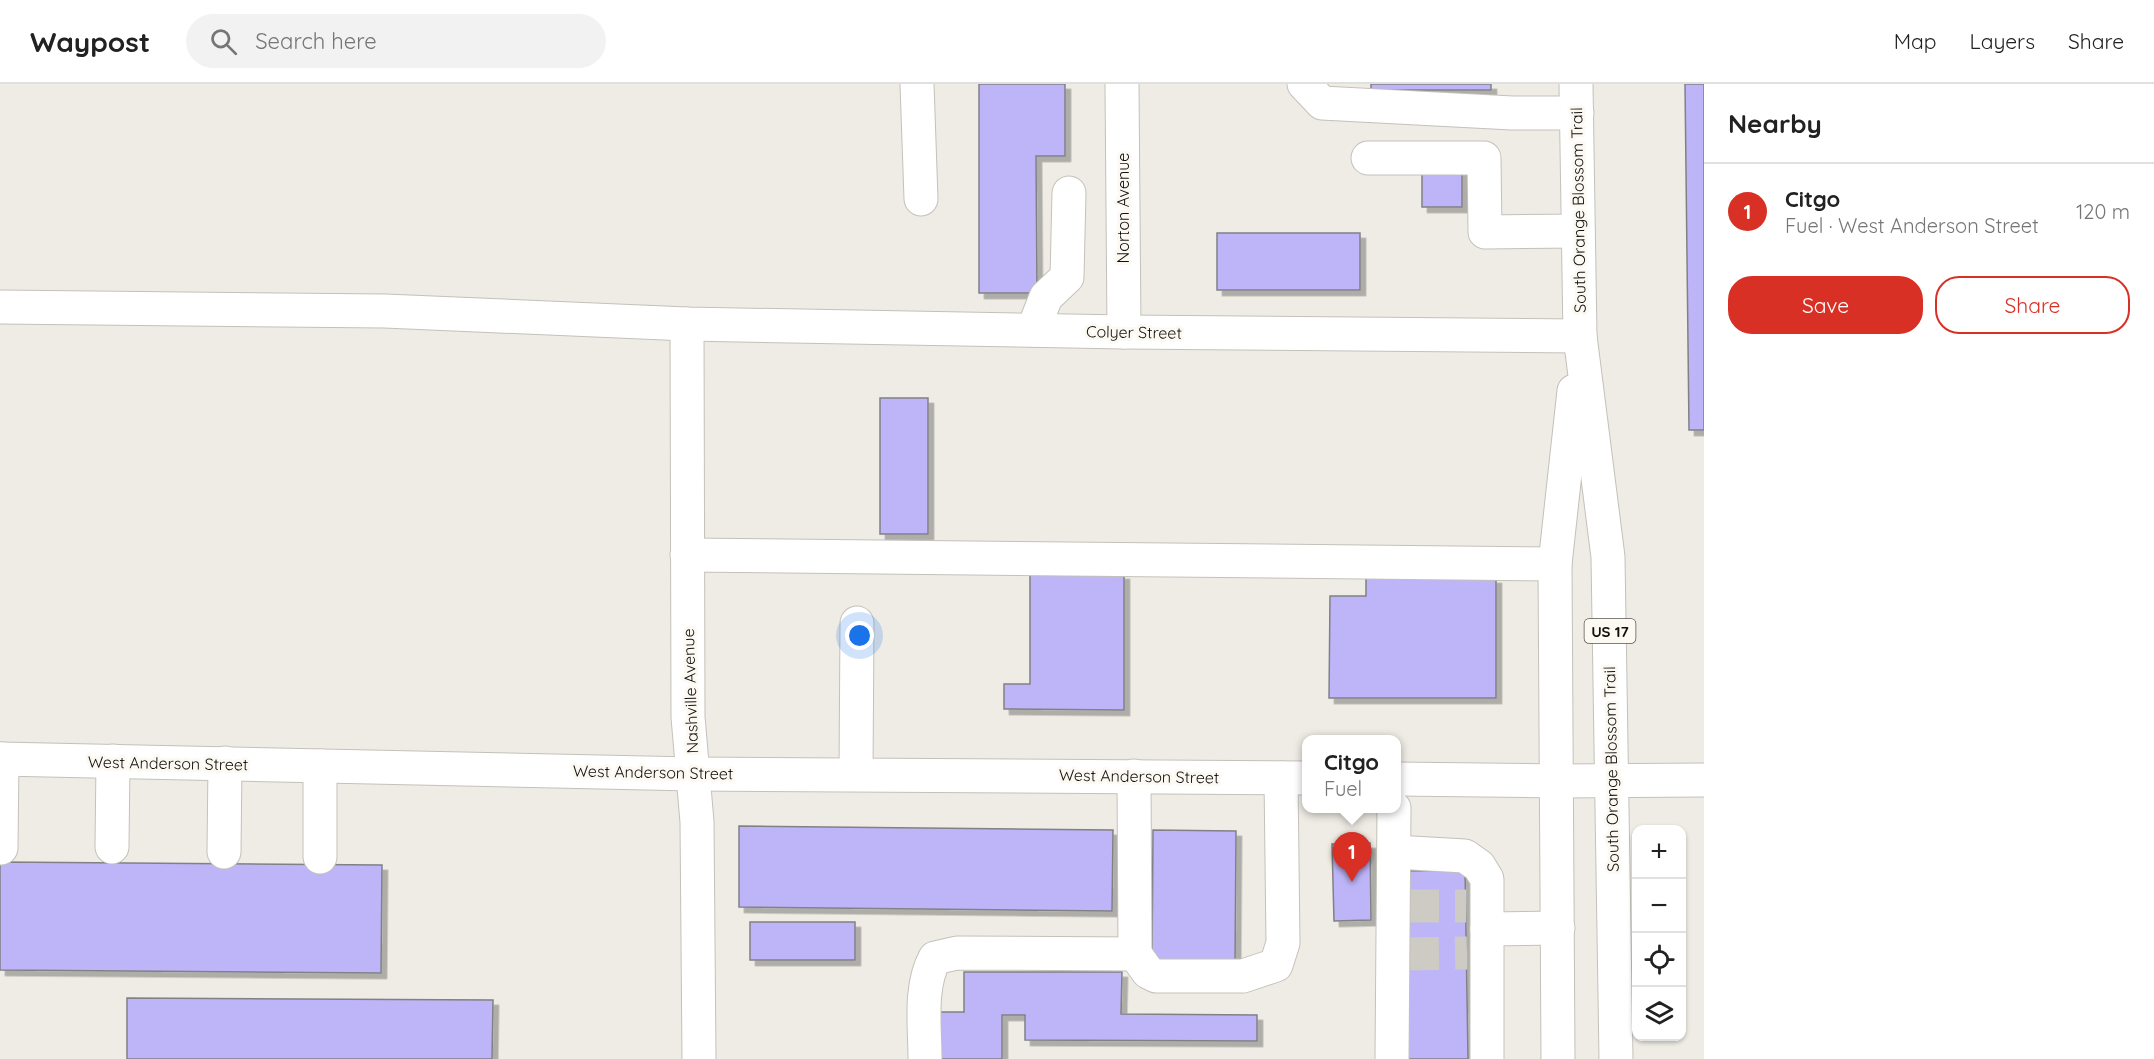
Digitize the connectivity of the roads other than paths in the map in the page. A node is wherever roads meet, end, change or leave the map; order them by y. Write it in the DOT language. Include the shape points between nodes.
graph roads {
  1 [pos="917,84"];
  2 [pos="1122,84"];
  3 [pos="1304,84"];
  4 [pos="1576,98"];
  5 [pos="1368,158"];
  6 [pos="1069,193"];
  7 [pos="921,199"];
  8 [pos="1578,231"];
  9 [pos="0,307"];
  10 [pos="687,324"];
  11 [pos="1033,330"];
  12 [pos="1124,332"];
  13 [pos="1580,336"];
  14 [pos="687,555"];
  15 [pos="1555,564"];
  16 [pos="857,623"];
  17 [pos="1,759"];
  18 [pos="113,762"];
  19 [pos="225,764"];
  20 [pos="320,766"];
  21 [pos="693,774"];
  22 [pos="856,774"];
  23 [pos="1134,776"];
  24 [pos="1294,778"];
  25 [pos="1401,779"];
  26 [pos="1612,780"];
  27 [pos="1704,780"];
  28 [pos="1558,781"];
  29 [pos="1394,813"];
  30 [pos="112,847"];
  31 [pos="1,848"];
  32 [pos="224,852"];
  33 [pos="1394,852"];
  34 [pos="320,857"];
  35 [pos="1558,928"];
  36 [pos="1478,929"];
  37 [pos="1135,954"];
  38 [pos="699,1059"];
  39 [pos="925,1059"];
  40 [pos="1392,1059"];
  41 [pos="1486,1059"];
  42 [pos="1558,1059"];
  43 [pos="1616,1059"];
  1 -- 7 [label="street"];
  2 -- 12 [label="street, Norton Avenue"];
  3 -- 4 [label="street" via="1322,103 1512,113"];
  4 -- 8 [label="street, South Orange Blossom Trail / US 17"];
  5 -- 8 [label="street" via="1484,158 1485,232"];
  6 -- 11 [label="street" via="1067,277 1046,297"];
  8 -- 13 [label="street, South Orange Blossom Trail / US 17"];
  9 -- 10 [label="street, Colyer Street" via="385,311"];
  10 -- 11 [label="street, Colyer Street"];
  10 -- 14 [label="street, Nashville Avenue"];
  11 -- 12 [label="street, Colyer Street"];
  12 -- 13 [label="street, Colyer Street"];
  13 -- 15 [label="street, South Orange Blossom Trail / US 17"];
  13 -- 26 [label="street, South Orange Blossom Trail / US 17" via="1608,557"];
  14 -- 15 [label="street"];
  14 -- 21 [label="street, Nashville Avenue" via="688,717"];
  15 -- 28 [label="street, South Orange Blossom Trail / US 17"];
  16 -- 22 [label="street"];
  17 -- 18 [label="street, West Anderson Street"];
  17 -- 31 [label="street"];
  18 -- 19 [label="street, West Anderson Street"];
  18 -- 30 [label="street"];
  19 -- 20 [label="street, West Anderson Street"];
  19 -- 32 [label="street"];
  20 -- 21 [label="street, West Anderson Street"];
  20 -- 34 [label="street"];
  21 -- 22 [label="street, West Anderson Street"];
  21 -- 38 [label="street, Nashville Avenue"];
  22 -- 23 [label="street, West Anderson Street"];
  23 -- 24 [label="street, West Anderson Street"];
  23 -- 37 [label="street"];
  24 -- 37 [label="street" via="1283,944 1276,965 1243,976 1156,976 1148,972"];
  25 -- 28 [label="street"];
  26 -- 27 [label="street"];
  26 -- 28 [label="street"];
  26 -- 43 [label="street, South Orange Blossom Trail / US 17"];
  28 -- 35 [label="street, South Orange Blossom Trail / US 17"];
  29 -- 33 [label="street"];
  33 -- 36 [label="street" via="1465,856 1479,866 1486,879"];
  33 -- 40 [label="street" via="1400,954"];
  35 -- 36 [label="street"];
  35 -- 42 [label="street, South Orange Blossom Trail / US 17"];
  36 -- 41 [label="street"];
  37 -- 39 [label="street" via="957,953 935,958 926,988"];
}
